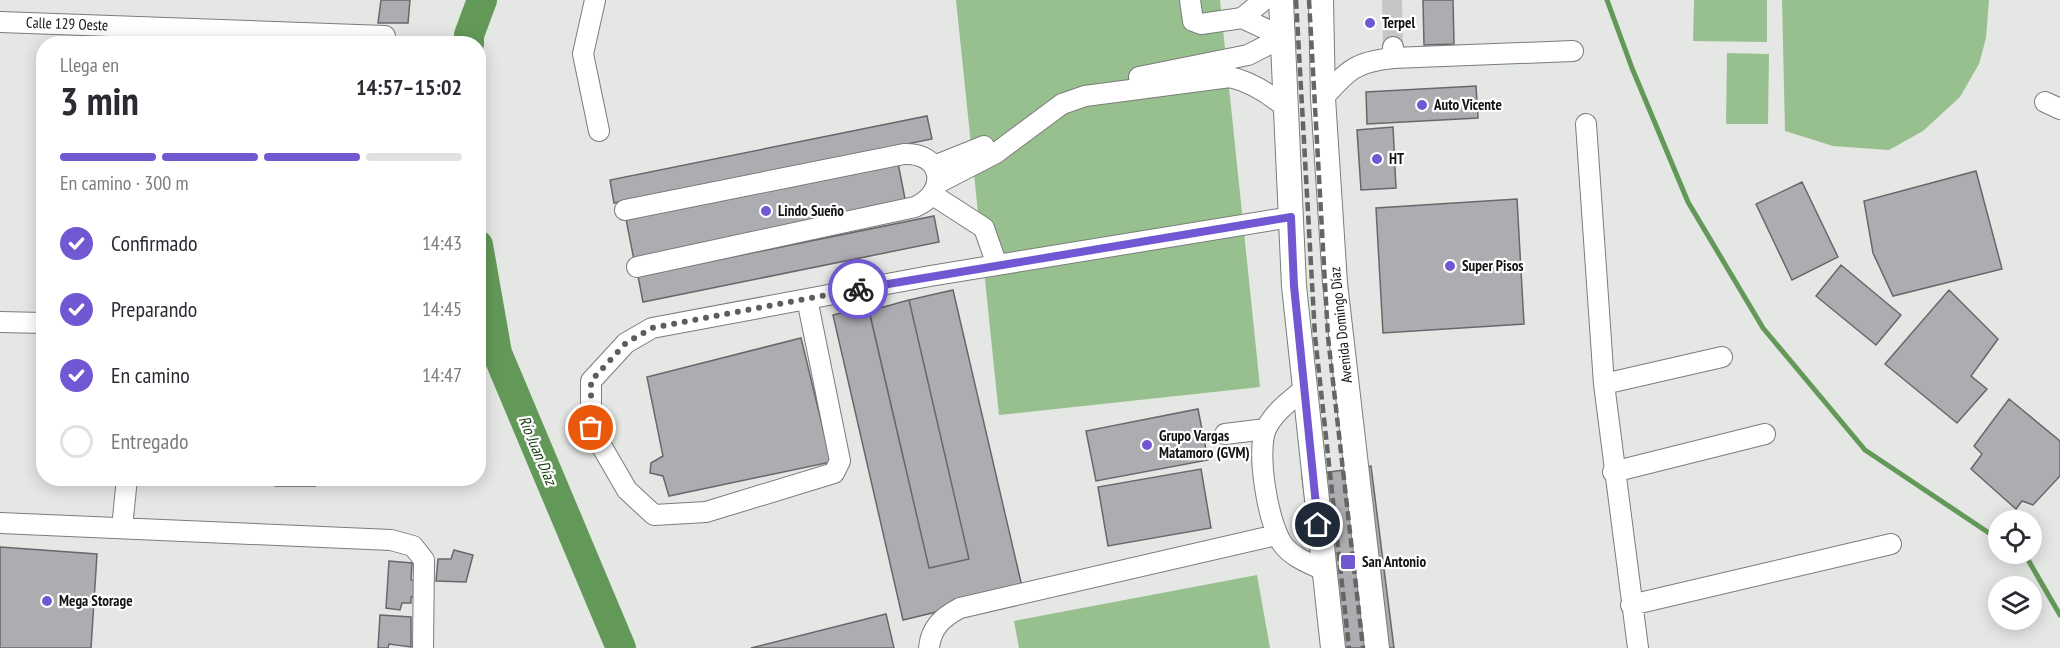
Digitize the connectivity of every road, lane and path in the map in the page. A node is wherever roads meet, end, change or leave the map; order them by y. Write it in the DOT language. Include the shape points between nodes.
graph roads {
  1 [pos="595,0"];
  2 [pos="1190,0"];
  3 [pos="1264,0"];
  4 [pos="1281,0"];
  5 [pos="1321,0"];
  6 [pos="1242,18"];
  7 [pos="0,22"];
  8 [pos="202,36"];
  9 [pos="1283,37"];
  10 [pos="1573,51"];
  11 [pos="1323,98"];
  12 [pos="1286,108"];
  13 [pos="1586,124"];
  14 [pos="599,131"];
  15 [pos="935,181"];
  16 [pos="626,210"];
  17 [pos="1291,217"];
  18 [pos="998,265"];
  19 [pos="637,267"];
  20 [pos="807,299"];
  21 [pos="0,322"];
  22 [pos="36,323"];
  23 [pos="1722,357"];
  24 [pos="1604,384"];
  25 [pos="1304,389"];
  26 [pos="1266,429"];
  27 [pos="1225,434"];
  28 [pos="1765,434"];
  29 [pos="1613,472"];
  30 [pos="126,486"];
  31 [pos="0,523"];
  32 [pos="122,528"];
  33 [pos="1276,535"];
  34 [pos="1891,544"];
  35 [pos="1323,570"];
  36 [pos="1631,605"];
  37 [pos="423,648"];
  38 [pos="929,648"];
  39 [pos="1333,648"];
  40 [pos="1377,648"];
  41 [pos="1638,648"];
  1 -- 14 [label="street" via="583,54"];
  2 -- 6 [label="street" via="1196,23"];
  3 -- 6 [label="street"];
  4 -- 9 [label="main road"];
  5 -- 11 [label="main road, Avenida Domingo Díaz"];
  6 -- 9 [label="street"];
  7 -- 8 [label="street, Calle 129 Oeste"];
  9 -- 12 [label="main road"];
  9 -- 15 [label="street" via="1248,56 1069,90"];
  10 -- 11 [label="street" via="1393,52 1355,66"];
  11 -- 40 [label="main road, Avenida Domingo Díaz" via="1335,283"];
  12 -- 15 [label="street" via="1243,80 1230,77 1085,96 1062,104 996,153"];
  12 -- 17 [label="main road"];
  13 -- 24 [label="street"];
  15 -- 16 [label="street" via="916,153 904,154"];
  15 -- 18 [label="street" via="984,228"];
  15 -- 19 [label="street" via="927,201 915,207"];
  17 -- 18 [label="street"];
  17 -- 25 [label="main road"];
  18 -- 20 [label="street"];
  20 -- 20 [label="street" via="652,328 626,343 591,381 591,428 627,490 654,515 706,512 834,473 840,461"];
  21 -- 22 [label="street"];
  23 -- 24 [label="street"];
  24 -- 29 [label="street"];
  25 -- 26 [label="street"];
  25 -- 35 [label="main road"];
  26 -- 27 [label="street"];
  26 -- 33 [label="street" via="1262,450"];
  28 -- 29 [label="street"];
  29 -- 36 [label="street"];
  30 -- 32 [label="street"];
  31 -- 32 [label="street"];
  32 -- 37 [label="street" via="391,540 413,546 424,560"];
  33 -- 35 [label="street" via="1295,557"];
  33 -- 38 [label="street" via="960,608 944,616 934,629"];
  34 -- 36 [label="street"];
  35 -- 39 [label="main road"];
  36 -- 41 [label="street"];
}
